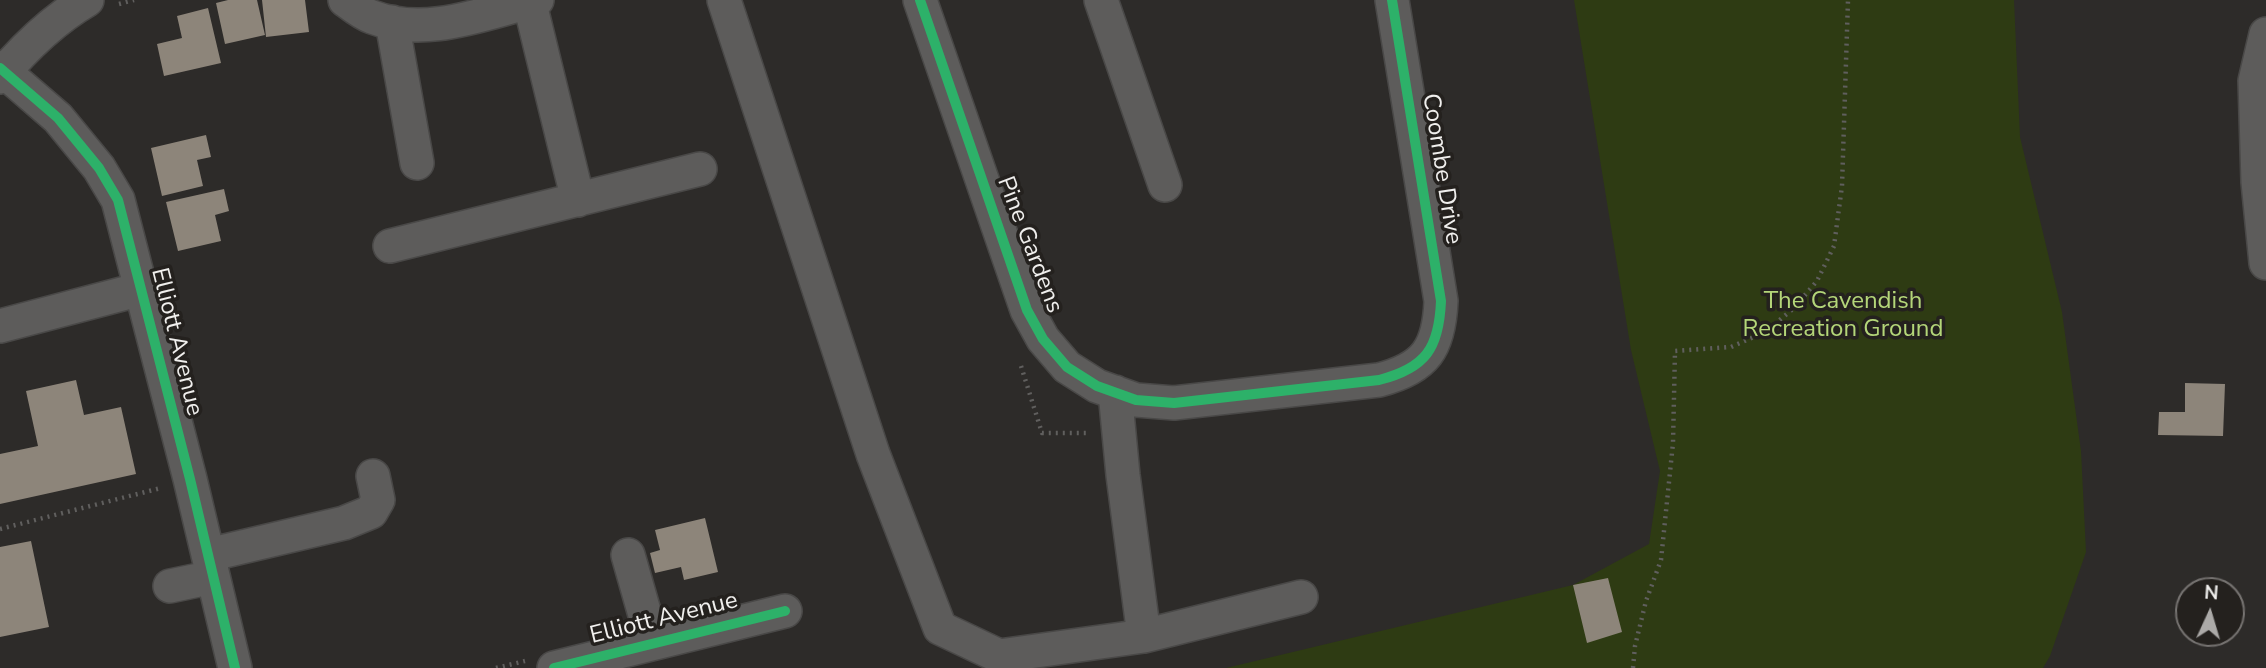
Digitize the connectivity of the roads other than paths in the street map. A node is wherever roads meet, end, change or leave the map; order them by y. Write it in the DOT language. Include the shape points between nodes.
graph roads {
  1 [pos="87,0"];
  2 [pos="345,0"];
  3 [pos="920,0"];
  4 [pos="1101,0"];
  5 [pos="1392,0"];
  6 [pos="532,1"];
  7 [pos="730,2"];
  8 [pos="392,22"];
  9 [pos="2266,34"];
  10 [pos="2,73"];
  11 [pos="417,163"];
  12 [pos="700,169"];
  13 [pos="1166,185"];
  14 [pos="578,200"];
  15 [pos="390,246"];
  16 [pos="2266,263"];
  17 [pos="141,289"];
  18 [pos="0,326"];
  19 [pos="1434,344"];
  20 [pos="1115,392"];
  21 [pos="373,476"];
  22 [pos="628,555"];
  23 [pos="211,566"];
  24 [pos="170,586"];
  25 [pos="1301,597"];
  26 [pos="785,611"];
  27 [pos="1144,636"];
  28 [pos="653,643"];
  29 [pos="235,668"];
  30 [pos="554,668"];
  1 -- 10 [label="street" via="66,12"];
  2 -- 8 [label="street" via="371,17"];
  3 -- 20 [label="street, Pine Gardens" via="1027,310 1043,339 1067,367"];
  4 -- 13 [label="street"];
  5 -- 19 [label="street, Coombe Drive" via="1441,301"];
  6 -- 8 [label="street" via="422,27"];
  6 -- 14 [label="street"];
  7 -- 27 [label="street" via="873,454 940,628 999,656"];
  8 -- 11 [label="street"];
  9 -- 16 [label="street" via="2255,81"];
  10 -- 17 [label="street, Elliott Avenue" via="58,118 99,168 118,200"];
  12 -- 14 [label="street"];
  14 -- 15 [label="street"];
  17 -- 18 [label="street"];
  17 -- 23 [label="street, Elliott Avenue"];
  19 -- 20 [label="street, Pine Gardens" via="1419,364 1379,380 1174,403 1136,400"];
  20 -- 27 [label="street"];
  21 -- 23 [label="street" via="378,500 371,512"];
  22 -- 28 [label="street"];
  23 -- 24 [label="street"];
  23 -- 29 [label="street, Elliott Avenue"];
  25 -- 27 [label="street"];
  26 -- 28 [label="street, Elliott Avenue"];
  28 -- 30 [label="street, Elliott Avenue"];
}
